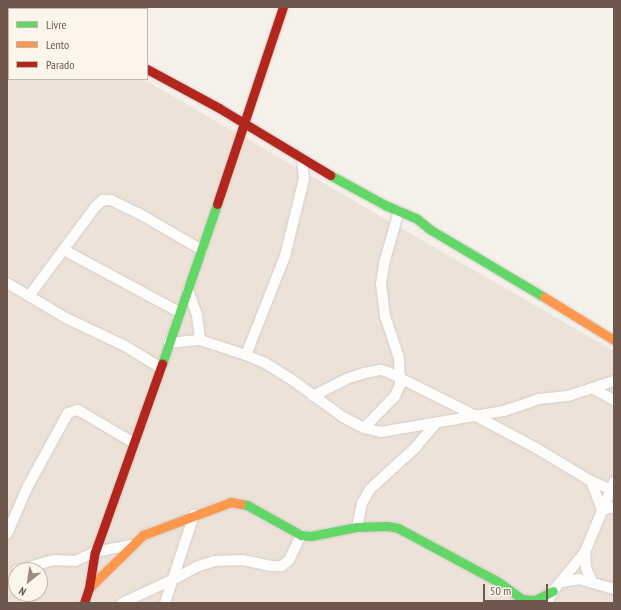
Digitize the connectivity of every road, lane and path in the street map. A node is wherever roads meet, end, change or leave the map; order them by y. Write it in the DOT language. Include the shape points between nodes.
graph roads {
  1 [pos="283,7"];
  2 [pos="148,70"];
  3 [pos="245,124"];
  4 [pos="302,159"];
  5 [pos="399,211"];
  6 [pos="64,250"];
  7 [pos="202,250"];
  8 [pos="7,283"];
  9 [pos="188,290"];
  10 [pos="30,296"];
  11 [pos="179,312"];
  12 [pos="200,340"];
  13 [pos="614,340"];
  14 [pos="169,343"];
  15 [pos="246,355"];
  16 [pos="161,368"];
  17 [pos="400,379"];
  18 [pos="614,381"];
  19 [pos="592,388"];
  20 [pos="313,396"];
  21 [pos="614,400"];
  22 [pos="474,415"];
  23 [pos="436,423"];
  24 [pos="364,428"];
  25 [pos="134,443"];
  26 [pos="591,481"];
  27 [pos="613,488"];
  28 [pos="614,507"];
  29 [pos="602,510"];
  30 [pos="194,515"];
  31 [pos="357,527"];
  32 [pos="7,534"];
  33 [pos="301,535"];
  34 [pos="131,545"];
  35 [pos="95,552"];
  36 [pos="585,552"];
  37 [pos="47,562"];
  38 [pos="172,580"];
  39 [pos="562,582"];
  40 [pos="592,582"];
  41 [pos="89,588"];
  42 [pos="614,589"];
  43 [pos="554,591"];
  44 [pos="84,603"];
  45 [pos="122,603"];
  46 [pos="165,603"];
  47 [pos="547,603"];
  1 -- 3 [label="street"];
  2 -- 3 [label="street"];
  3 -- 4 [label="street"];
  3 -- 7 [label="street"];
  4 -- 5 [label="street"];
  4 -- 15 [label="street" via="304,179 285,256"];
  5 -- 13 [label="street" via="416,218 431,230"];
  5 -- 17 [label="street" via="381,284 386,316 398,350"];
  6 -- 7 [label="street" via="95,207 103,200 111,200"];
  6 -- 10 [label="street"];
  6 -- 11 [label="street"];
  7 -- 9 [label="street"];
  8 -- 10 [label="street"];
  9 -- 11 [label="street"];
  9 -- 12 [label="street" via="197,314"];
  10 -- 16 [label="street"];
  11 -- 14 [label="street"];
  12 -- 14 [label="street"];
  12 -- 15 [label="street"];
  14 -- 16 [label="street"];
  15 -- 20 [label="street" via="265,363"];
  16 -- 25 [label="street"];
  17 -- 20 [label="street" via="381,370 364,373"];
  17 -- 22 [label="street"];
  17 -- 24 [label="street" via="395,396"];
  18 -- 19 [label="street"];
  19 -- 21 [label="street"];
  19 -- 22 [label="street" via="568,396 539,399 504,411"];
  20 -- 24 [label="street"];
  22 -- 23 [label="street"];
  22 -- 26 [label="street"];
  23 -- 24 [label="street" via="381,432"];
  23 -- 31 [label="street" via="415,448 370,489 362,503"];
  25 -- 32 [label="street" via="78,410 68,413 28,486"];
  25 -- 35 [label="street"];
  26 -- 27 [label="street"];
  26 -- 29 [label="street"];
  27 -- 29 [label="street"];
  28 -- 29 [label="street"];
  29 -- 36 [label="street"];
  30 -- 33 [label="street" via="238,502"];
  30 -- 34 [label="street" via="153,530"];
  30 -- 38 [label="street"];
  31 -- 33 [label="street" via="311,536"];
  31 -- 43 [label="street" via="398,528 497,581 522,599 535,600"];
  33 -- 38 [label="street" via="289,560 282,566 243,560 214,561"];
  34 -- 35 [label="street"];
  34 -- 41 [label="street"];
  35 -- 37 [label="street" via="76,561"];
  35 -- 41 [label="street"];
  36 -- 39 [label="street"];
  36 -- 40 [label="street" via="586,568"];
  38 -- 45 [label="street"];
  38 -- 46 [label="street"];
  39 -- 40 [label="street" via="579,579"];
  39 -- 43 [label="street"];
  40 -- 42 [label="street"];
  41 -- 44 [label="street"];
  43 -- 47 [label="street"];
}
